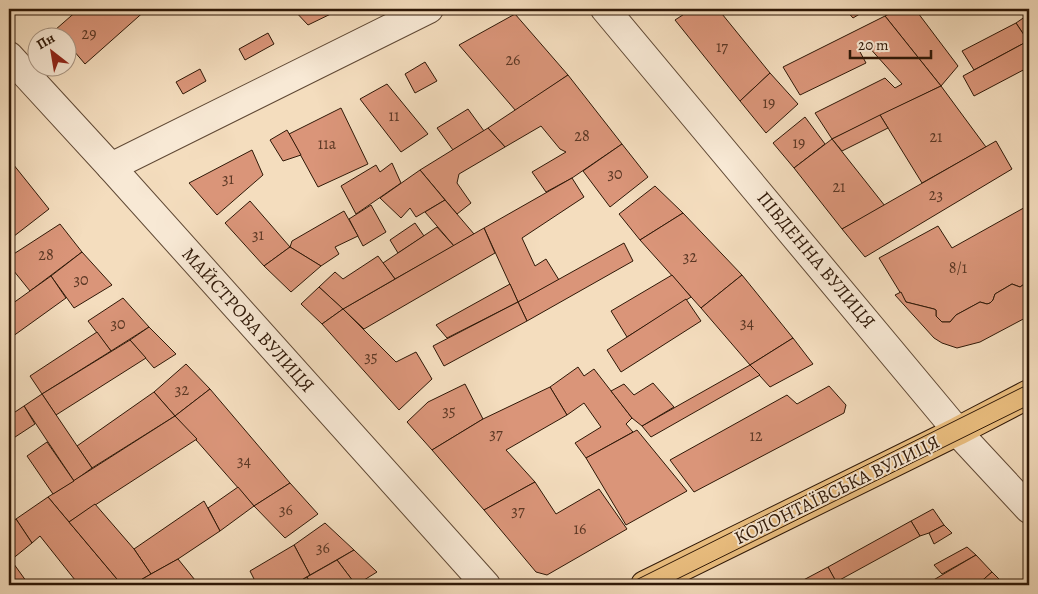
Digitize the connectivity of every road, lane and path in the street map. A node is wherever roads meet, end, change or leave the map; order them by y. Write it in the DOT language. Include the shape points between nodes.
graph roads {
  1 [pos="429,9"];
  2 [pos="605,9"];
  3 [pos="9,56"];
  4 [pos="111,167"];
  5 [pos="1029,394"];
  6 [pos="958,431"];
  7 [pos="1029,509"];
  8 [pos="486,585"];
  9 [pos="645,585"];
  1 -- 4 [label="street"];
  2 -- 6 [label="street, ПІВДЕННА ВУЛИЦЯ"];
  3 -- 4 [label="street, МАЙСТРОВА ВУЛИЦЯ"];
  4 -- 8 [label="street, МАЙСТРОВА ВУЛИЦЯ"];
  5 -- 6 [label="main road, КОЛОНТАЇВСЬКА ВУЛИЦЯ"];
  6 -- 7 [label="street, ПІВДЕННА ВУЛИЦЯ"];
  6 -- 9 [label="main road, КОЛОНТАЇВСЬКА ВУЛИЦЯ"];
}
